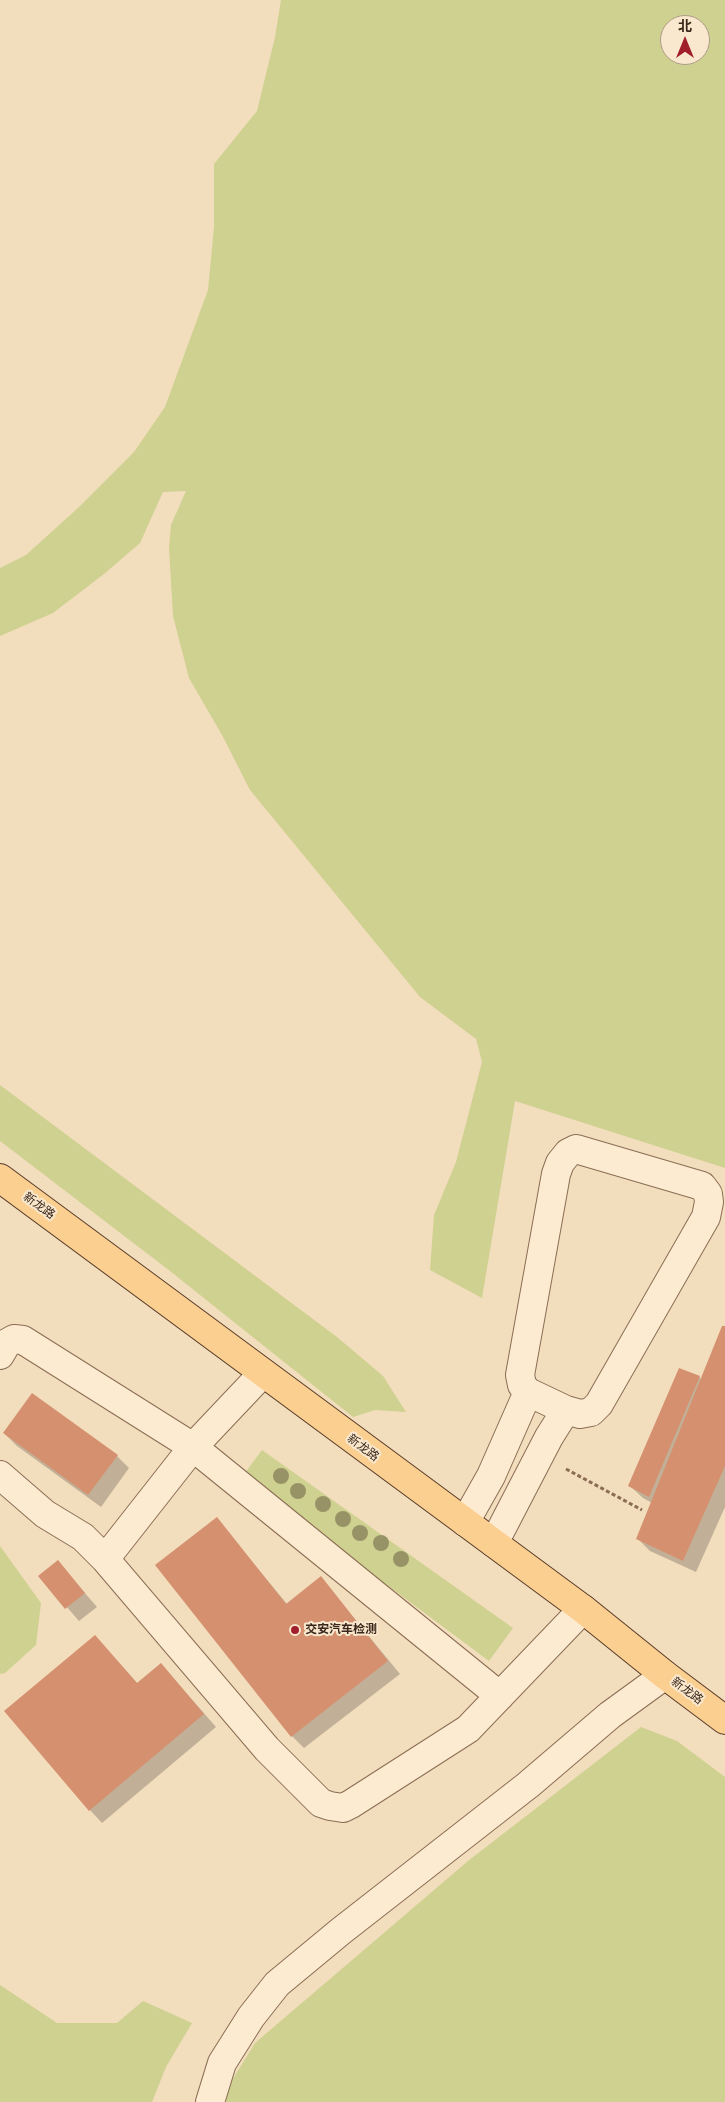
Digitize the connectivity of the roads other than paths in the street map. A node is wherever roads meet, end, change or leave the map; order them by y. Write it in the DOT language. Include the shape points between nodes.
graph roads {
  1 [pos="0,1178"];
  2 [pos="0,1194"];
  3 [pos="0,1354"];
  4 [pos="258,1377"];
  5 [pos="528,1392"];
  6 [pos="566,1410"];
  7 [pos="193,1447"];
  8 [pos="0,1475"];
  9 [pos="465,1522"];
  10 [pos="494,1543"];
  11 [pos="104,1559"];
  12 [pos="578,1614"];
  13 [pos="660,1679"];
  14 [pos="500,1696"];
  15 [pos="725,1720"];
  16 [pos="725,1734"];
  17 [pos="210,2102"];
  1 -- 4 [label="main road, 新龙路"];
  2 -- 4 [label="main road, 新龙路"];
  3 -- 7 [label="street" via="7,1343 14,1339 23,1340"];
  4 -- 7 [label="street"];
  4 -- 9 [label="main road, 新龙路"];
  4 -- 12 [label="main road, 新龙路"];
  5 -- 6 [label="street"];
  5 -- 6 [label="street" via="520,1375 556,1174 568,1153 576,1149 589,1152 702,1186 708,1194 706,1217 599,1404 591,1412 580,1414"];
  5 -- 9 [label="street" via="491,1476"];
  6 -- 10 [label="street"];
  7 -- 11 [label="street"];
  7 -- 14 [label="street"];
  8 -- 11 [label="street" via="45,1514 83,1537"];
  9 -- 10 [label="main road, 新龙路"];
  10 -- 12 [label="main road, 新龙路"];
  11 -- 14 [label="street" via="267,1749 321,1804 344,1808 351,1804 468,1729"];
  12 -- 13 [label="main road, 新龙路"];
  12 -- 14 [label="street"];
  13 -- 15 [label="main road, 新龙路"];
  13 -- 16 [label="main road, 新龙路"];
  13 -- 17 [label="street" via="610,1714 528,1785 278,1984 250,2017 222,2063"];
}
